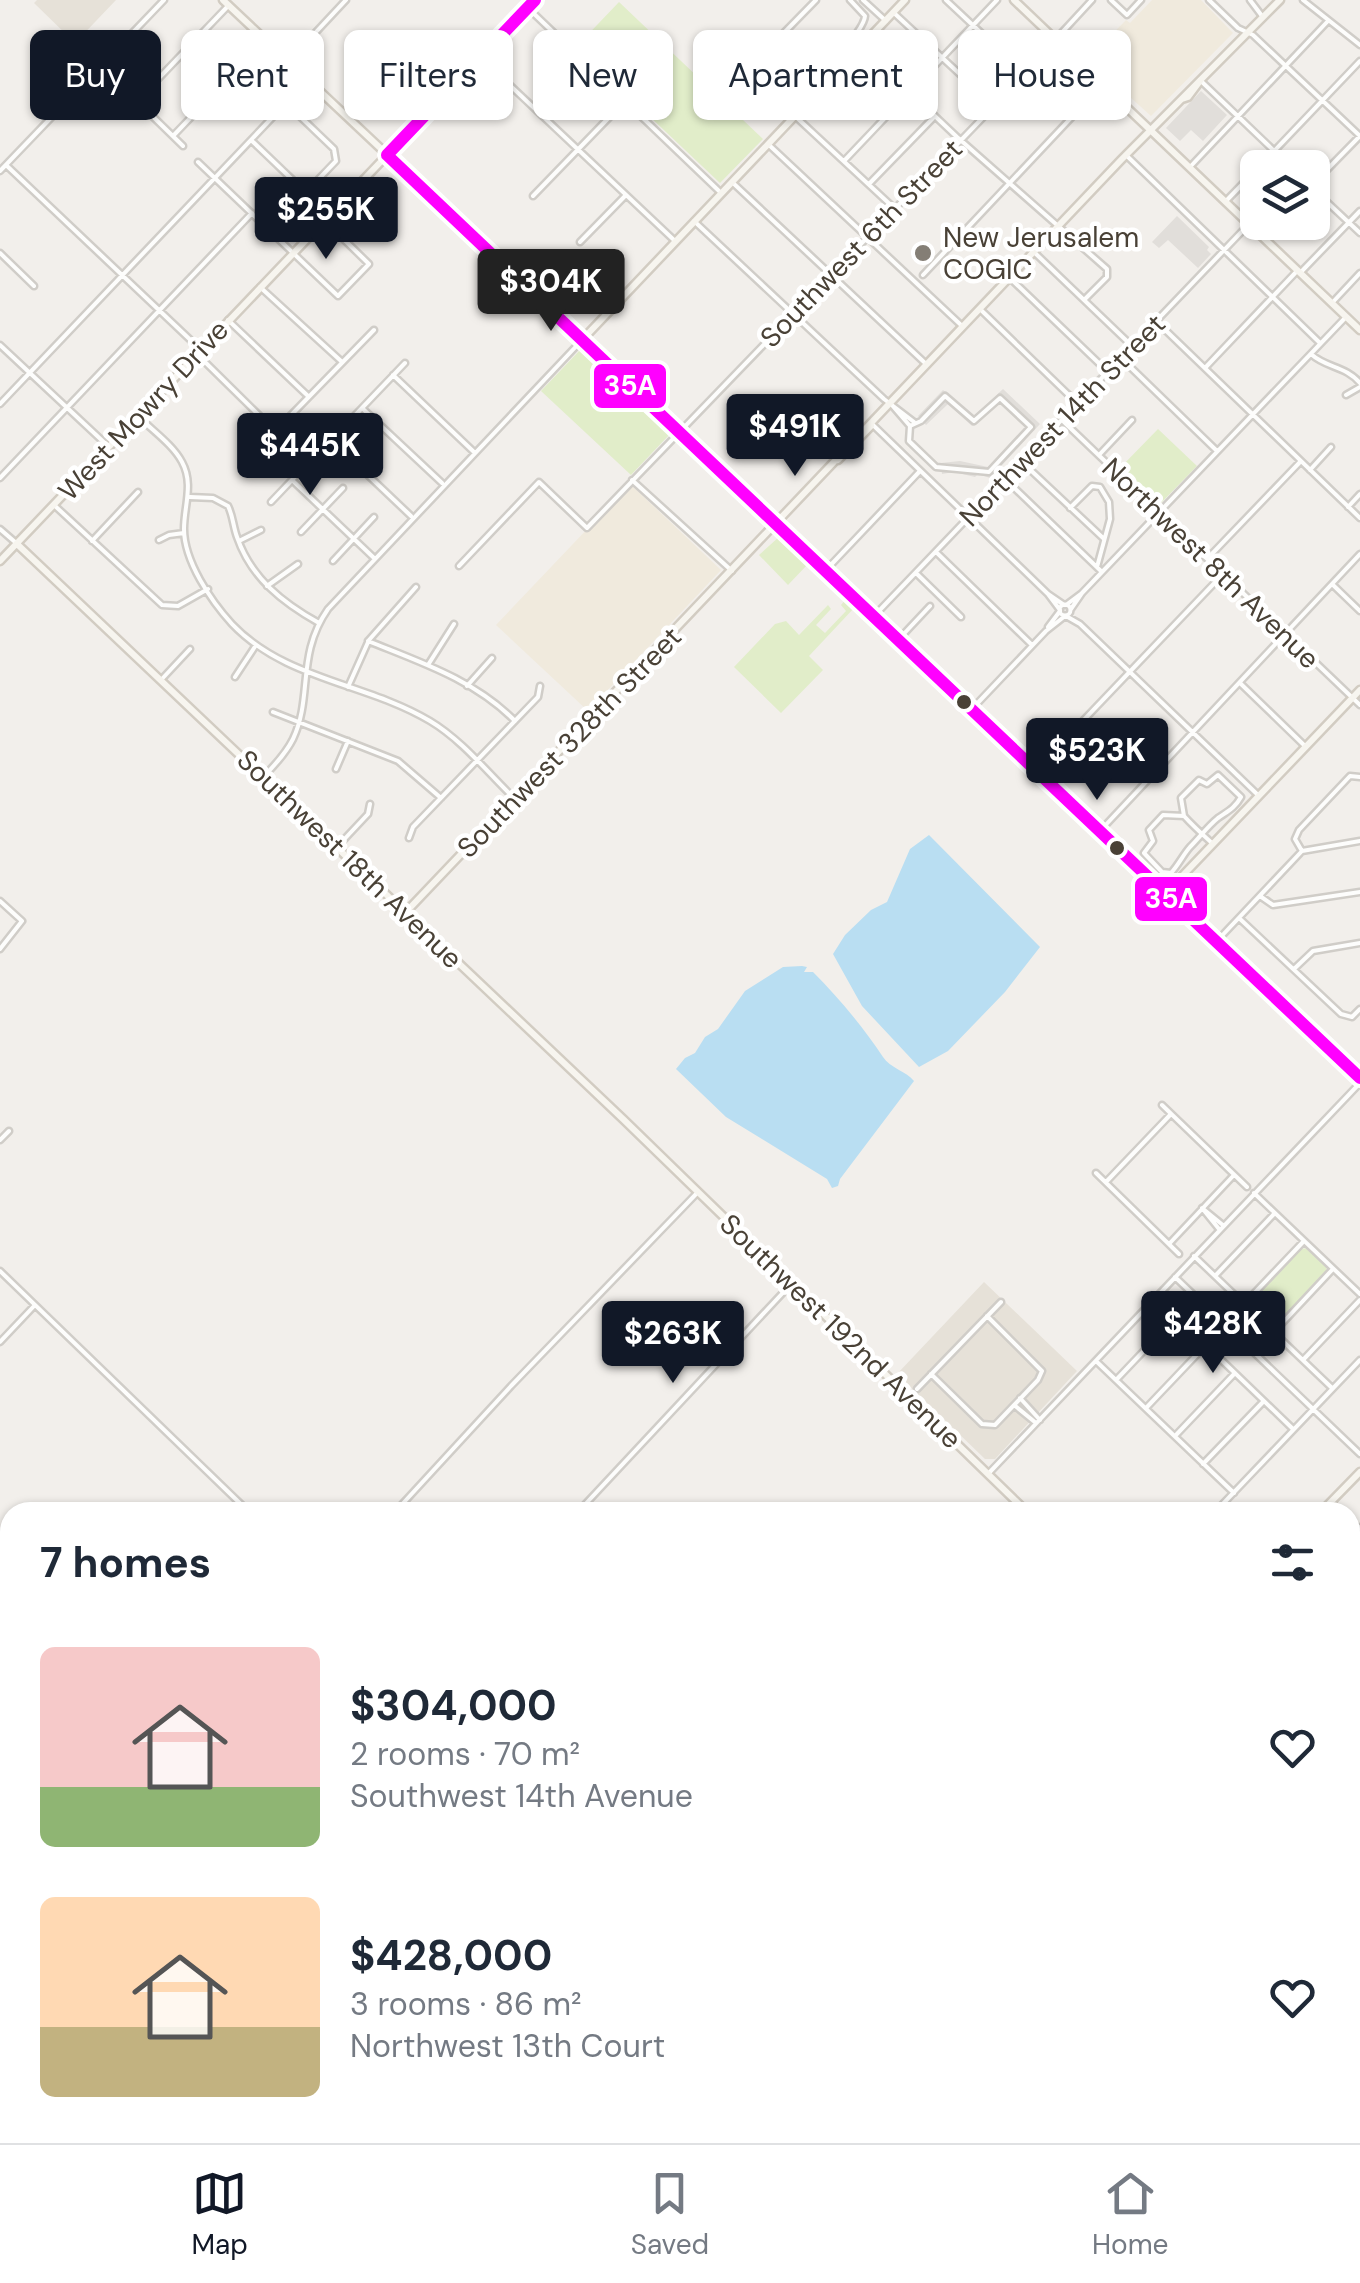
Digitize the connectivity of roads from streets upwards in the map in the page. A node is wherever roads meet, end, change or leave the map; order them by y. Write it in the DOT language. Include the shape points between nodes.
graph roads {
  1 [pos="164,0"];
  2 [pos="346,0"];
  3 [pos="535,0"];
  4 [pos="816,0"];
  5 [pos="850,0"];
  6 [pos="864,0"];
  7 [pos="905,0"];
  8 [pos="946,0"];
  9 [pos="997,0"];
  10 [pos="1014,0"];
  11 [pos="1092,0"];
  12 [pos="1112,0"];
  13 [pos="1140,0"];
  14 [pos="1209,0"];
  15 [pos="1222,0"];
  16 [pos="1250,0"];
  17 [pos="1277,0"];
  18 [pos="1302,0"];
  19 [pos="226,2"];
  20 [pos="1216,6"];
  21 [pos="528,8"];
  22 [pos="893,12"];
  23 [pos="1262,16"];
  24 [pos="886,20"];
  25 [pos="1327,22"];
  26 [pos="974,26"];
  27 [pos="135,30"];
  28 [pos="254,30"];
  29 [pos="318,30"];
  30 [pos="506,30"];
  31 [pos="550,30"];
  32 [pos="787,30"];
  33 [pos="859,30"];
  34 [pos="876,30"];
  35 [pos="978,30"];
  36 [pos="1046,30"];
  37 [pos="1064,30"];
  38 [pos="1246,32"];
  39 [pos="1360,46"];
  40 [pos="943,58"];
  41 [pos="1360,61"];
  42 [pos="938,63"];
  43 [pos="1286,66"];
  44 [pos="958,72"];
  45 [pos="161,74"];
  46 [pos="1200,80"];
  47 [pos="513,88"];
  48 [pos="324,95"];
  49 [pos="1322,100"];
  50 [pos="1131,111"];
  51 [pos="1238,116"];
  52 [pos="938,118"];
  53 [pos="49,120"];
  54 [pos="157,120"];
  55 [pos="188,120"];
  56 [pos="270,120"];
  57 [pos="304,120"];
  58 [pos="420,120"];
  59 [pos="606,120"];
  60 [pos="643,120"];
  61 [pos="791,120"];
  62 [pos="799,120"];
  63 [pos="883,120"];
  64 [pos="931,120"];
  65 [pos="980,120"];
  66 [pos="1068,120"];
  67 [pos="1152,130"];
  68 [pos="173,136"];
  69 [pos="1360,136"];
  70 [pos="962,138"];
  71 [pos="251,140"];
  72 [pos="768,144"];
  73 [pos="183,146"];
  74 [pos="578,149"];
  75 [pos="1273,150"];
  76 [pos="1275,150"];
  77 [pos="387,154"];
  78 [pos="1127,156"];
  79 [pos="844,161"];
  80 [pos="198,162"];
  81 [pos="6,164"];
  82 [pos="1190,166"];
  83 [pos="1330,167"];
  84 [pos="0,171"];
  85 [pos="215,176"];
  86 [pos="732,182"];
  87 [pos="1010,182"];
  88 [pos="869,184"];
  89 [pos="1240,187"];
  90 [pos="721,193"];
  91 [pos="626,195"];
  92 [pos="533,196"];
  93 [pos="1226,201"];
  94 [pos="1330,204"];
  95 [pos="895,208"];
  96 [pos="1360,210"];
  97 [pos="252,213"];
  98 [pos="1240,215"];
  99 [pos="324,220"];
  100 [pos="694,221"];
  101 [pos="1349,222"];
  102 [pos="1060,228"];
  103 [pos="1240,233"];
  104 [pos="1360,233"];
  105 [pos="868,237"];
  106 [pos="1266,240"];
  107 [pos="580,242"];
  108 [pos="675,242"];
  109 [pos="1224,250"];
  110 [pos="0,253"];
  111 [pos="291,253"];
  112 [pos="1035,253"];
  113 [pos="1299,271"];
  114 [pos="1360,274"];
  115 [pos="122,275"];
  116 [pos="831,275"];
  117 [pos="924,275"];
  118 [pos="1011,279"];
  119 [pos="34,286"];
  120 [pos="260,286"];
  121 [pos="1272,297"];
  122 [pos="1084,300"];
  123 [pos="1332,303"];
  124 [pos="159,309"];
  125 [pos="981,310"];
  126 [pos="793,314"];
  127 [pos="1346,317"];
  128 [pos="228,320"];
  129 [pos="1156,321"];
  130 [pos="964,328"];
  131 [pos="374,330"];
  132 [pos="1360,330"];
  133 [pos="582,339"];
  134 [pos="1320,344"];
  135 [pos="0,345"];
  136 [pos="1132,346"];
  137 [pos="200,349"];
  138 [pos="1310,354"];
  139 [pos="1121,358"];
  140 [pos="405,362"];
  141 [pos="342,363"];
  142 [pos="928,366"];
  143 [pos="1205,368"];
  144 [pos="30,372"];
  145 [pos="1108,372"];
  146 [pos="393,375"];
  147 [pos="1360,385"];
  148 [pos="1346,395"];
  149 [pos="308,397"];
  150 [pos="0,404"];
  151 [pos="891,404"];
  152 [pos="1078,404"];
  153 [pos="66,407"];
  154 [pos="362,408"];
  155 [pos="1252,414"];
  156 [pos="138,416"];
  157 [pos="1062,420"];
  158 [pos="1132,420"];
  159 [pos="872,424"];
  160 [pos="912,424"];
  161 [pos="276,430"];
  162 [pos="680,430"];
  163 [pos="331,440"];
  164 [pos="109,447"];
  165 [pos="260,447"];
  166 [pos="1332,447"];
  167 [pos="1217,451"];
  168 [pos="474,453"];
  169 [pos="318,454"];
  170 [pos="1099,455"];
  171 [pos="312,459"];
  172 [pos="1301,461"];
  173 [pos="1022,462"];
  174 [pos="1310,470"];
  175 [pos="920,471"];
  176 [pos="0,478"];
  177 [pos="292,480"];
  178 [pos="632,480"];
  179 [pos="1006,480"];
  180 [pos="444,485"];
  181 [pos="343,488"];
  182 [pos="138,492"];
  183 [pos="1360,494"];
  184 [pos="188,497"];
  185 [pos="270,502"];
  186 [pos="54,505"];
  187 [pos="1348,506"];
  188 [pos="1070,508"];
  189 [pos="322,510"];
  190 [pos="1160,512"];
  191 [pos="374,518"];
  192 [pos="413,518"];
  193 [pos="968,518"];
  194 [pos="1360,518"];
  195 [pos="778,522"];
  196 [pos="0,529"];
  197 [pos="261,530"];
  198 [pos="302,532"];
  199 [pos="184,534"];
  200 [pos="1103,538"];
  201 [pos="354,539"];
  202 [pos="92,540"];
  203 [pos="159,540"];
  204 [pos="239,542"];
  205 [pos="17,544"];
  206 [pos="936,552"];
  207 [pos="1360,554"];
  208 [pos="374,558"];
  209 [pos="1208,558"];
  210 [pos="333,561"];
  211 [pos="0,562"];
  212 [pos="298,564"];
  213 [pos="459,566"];
  214 [pos="1097,567"];
  215 [pos="826,569"];
  216 [pos="732,572"];
  217 [pos="1102,572"];
  218 [pos="916,573"];
  219 [pos="1224,573"];
  220 [pos="1332,584"];
  221 [pos="266,586"];
  222 [pos="416,587"];
  223 [pos="208,590"];
  224 [pos="930,606"];
  225 [pos="1065,610"];
  226 [pos="1360,611"];
  227 [pos="875,616"];
  228 [pos="962,617"];
  229 [pos="319,623"];
  230 [pos="454,624"];
  231 [pos="1286,634"];
  232 [pos="899,639"];
  233 [pos="368,641"];
  234 [pos="256,645"];
  235 [pos="1032,645"];
  236 [pos="190,649"];
  237 [pos="492,658"];
  238 [pos="428,665"];
  239 [pos="304,670"];
  240 [pos="1130,672"];
  241 [pos="235,677"];
  242 [pos="161,680"];
  243 [pos="1241,684"];
  244 [pos="467,686"];
  245 [pos="540,686"];
  246 [pos="348,687"];
  247 [pos="1360,690"];
  248 [pos="1352,698"];
  249 [pos="1360,705"];
  250 [pos="972,708"];
  251 [pos="272,712"];
  252 [pos="515,721"];
  253 [pos="299,722"];
  254 [pos="1194,734"];
  255 [pos="348,741"];
  256 [pos="1306,747"];
  257 [pos="476,762"];
  258 [pos="336,769"];
  259 [pos="1036,770"];
  260 [pos="263,777"];
  261 [pos="1360,777"];
  262 [pos="1259,796"];
  263 [pos="441,798"];
  264 [pos="515,799"];
  265 [pos="370,804"];
  266 [pos="1184,816"];
  267 [pos="1100,831"];
  268 [pos="1202,834"];
  269 [pos="409,838"];
  270 [pos="1360,841"];
  271 [pos="1212,844"];
  272 [pos="337,847"];
  273 [pos="1302,851"];
  274 [pos="1360,892"];
  275 [pos="1165,894"];
  276 [pos="1260,896"];
  277 [pos="0,900"];
  278 [pos="406,912"];
  279 [pos="1239,918"];
  280 [pos="1216,942"];
  281 [pos="1360,943"];
  282 [pos="0,949"];
  283 [pos="1294,970"];
  284 [pos="1360,1009"];
  285 [pos="1360,1080"];
  286 [pos="1162,1105"];
  287 [pos="1171,1114"];
  288 [pos="9,1131"];
  289 [pos="0,1140"];
  290 [pos="1096,1173"];
  291 [pos="1234,1174"];
  292 [pos="1106,1182"];
  293 [pos="1248,1187"];
  294 [pos="698,1192"];
  295 [pos="1254,1193"];
  296 [pos="1202,1208"];
  297 [pos="1275,1213"];
  298 [pos="1222,1228"];
  299 [pos="1304,1241"];
  300 [pos="1169,1244"];
  301 [pos="1179,1254"];
  302 [pos="1194,1256"];
  303 [pos="1334,1269"];
  304 [pos="0,1272"];
  305 [pos="1215,1276"];
  306 [pos="1175,1277"];
  307 [pos="792,1284"];
  308 [pos="1360,1297"];
  309 [pos="1156,1298"];
  310 [pos="1001,1302"];
  311 [pos="1244,1304"];
  312 [pos="35,1306"];
  313 [pos="987,1316"];
  314 [pos="1176,1317"];
  315 [pos="1274,1332"];
  316 [pos="0,1342"];
  317 [pos="1206,1345"];
  318 [pos="1303,1360"];
  319 [pos="1360,1360"];
  320 [pos="1096,1361"];
  321 [pos="1235,1373"];
  322 [pos="931,1374"];
  323 [pos="1116,1380"];
  324 [pos="917,1388"];
  325 [pos="1333,1388"];
  326 [pos="1020,1398"];
  327 [pos="1264,1401"];
  328 [pos="1014,1405"];
  329 [pos="1029,1406"];
  330 [pos="1146,1408"];
  331 [pos="1313,1409"];
  332 [pos="1022,1413"];
  333 [pos="1038,1421"];
  334 [pos="1294,1430"];
  335 [pos="1174,1436"];
  336 [pos="1360,1454"];
  337 [pos="1204,1464"];
  338 [pos="1360,1472"];
  339 [pos="988,1474"];
  340 [pos="1234,1493"];
  341 [pos="239,1502"];
  342 [pos="404,1502"];
  343 [pos="587,1502"];
  344 [pos="1017,1502"];
  345 [pos="1225,1502"];
  346 [pos="1332,1502"];
  1 -- 27 [label="street"];
  2 -- 29 [label="street"];
  3 -- 21 [label="street, West Mowry Drive"];
  4 -- 32 [label="street"];
  5 -- 33 [label="street" via="866,22"];
  6 -- 24 [label="street"];
  7 -- 22 [label="street"];
  8 -- 26 [label="street"];
  9 -- 26 [label="street"];
  10 -- 36 [label="street"];
  11 -- 37 [label="street, Southwest 6th Street"];
  12 -- 13 [label="street" via="1126,14"];
  14 -- 20 [label="street"];
  15 -- 20 [label="street"];
  16 -- 23 [label="street"];
  17 -- 23 [label="street, Southwest 328th Street"];
  18 -- 25 [label="street"];
  19 -- 28 [label="street"];
  19 -- 45 [label="street"];
  20 -- 38 [label="street"];
  21 -- 30 [label="street, West Mowry Drive"];
  21 -- 31 [label="street"];
  22 -- 24 [label="street"];
  22 -- 40 [label="street"];
  23 -- 38 [label="street, Southwest 328th Street"];
  24 -- 34 [label="street"];
  25 -- 39 [label="street"];
  25 -- 43 [label="street"];
  26 -- 35 [label="street"];
  26 -- 40 [label="street"];
  38 -- 43 [label="street"];
  38 -- 46 [label="street, Southwest 328th Street"];
  40 -- 42 [label="street"];
  40 -- 44 [label="street"];
  41 -- 49 [label="street"];
  43 -- 49 [label="street"];
  43 -- 51 [label="street"];
  46 -- 51 [label="street"];
  46 -- 67 [label="street, Southwest 328th Street"];
  47 -- 74 [label="street"];
  48 -- 77 [label="street"];
  49 -- 69 [label="street"];
  49 -- 76 [label="street"];
  50 -- 67 [label="street"];
  51 -- 75 [label="street"];
  51 -- 82 [label="street"];
  52 -- 70 [label="street"];
  53 -- 81 [label="street"];
  54 -- 68 [label="street"];
  55 -- 68 [label="street"];
  56 -- 71 [label="street"];
  57 -- 71 [label="street" via="334,149 336,160 311,187 298,185"];
  58 -- 77 [label="street, West Mowry Drive"];
  59 -- 74 [label="street"];
  60 -- 90 [label="street"];
  61 -- 72 [label="street"];
  62 -- 79 [label="street"];
  63 -- 79 [label="street"];
  64 -- 88 [label="street"];
  65 -- 70 [label="street, Southwest 6th Street"];
  66 -- 87 [label="street"];
  67 -- 78 [label="street, Southwest 328th Street"];
  67 -- 82 [label="street"];
  68 -- 73 [label="street"];
  69 -- 83 [label="street"];
  70 -- 87 [label="street"];
  70 -- 95 [label="street, Southwest 6th Street"];
  71 -- 85 [label="street"];
  72 -- 86 [label="street"];
  72 -- 105 [label="street"];
  74 -- 91 [label="street"];
  74 -- 92 [label="street"];
  77 -- 99 [label="street, West Mowry Drive"];
  77 -- 133 [label="street"];
  78 -- 102 [label="street, Southwest 328th Street"];
  78 -- 109 [label="street"];
  79 -- 88 [label="street"];
  80 -- 85 [label="street"];
  81 -- 84 [label="street"];
  81 -- 115 [label="street"];
  82 -- 93 [label="street"];
  85 -- 97 [label="street"];
  85 -- 115 [label="street"];
  86 -- 90 [label="street"];
  86 -- 116 [label="street"];
  87 -- 102 [label="street"];
  87 -- 117 [label="street"];
  88 -- 95 [label="street"];
  89 -- 93 [label="street"];
  90 -- 100 [label="street"];
  91 -- 107 [label="street"];
  91 -- 108 [label="street"];
  93 -- 98 [label="street"];
  94 -- 101 [label="street"];
  95 -- 105 [label="street, Southwest 6th Street"];
  96 -- 101 [label="street"];
  97 -- 111 [label="street"];
  97 -- 124 [label="street"];
  99 -- 111 [label="street, West Mowry Drive"];
  99 -- 111 [label="street" via="369,264 338,296"];
  100 -- 108 [label="street"];
  100 -- 126 [label="street"];
  101 -- 104 [label="street"];
  101 -- 113 [label="street"];
  102 -- 112 [label="street, Southwest 328th Street"];
  102 -- 122 [label="street" via="1109,274"];
  103 -- 109 [label="street, Northwest 14th Street"];
  105 -- 116 [label="street, Southwest 6th Street"];
  105 -- 130 [label="street"];
  106 -- 113 [label="street"];
  108 -- 133 [label="street"];
  109 -- 121 [label="street"];
  109 -- 129 [label="street, Northwest 14th Street"];
  110 -- 119 [label="street"];
  111 -- 120 [label="street, West Mowry Drive"];
  112 -- 118 [label="street, Southwest 328th Street"];
  112 -- 122 [label="street"];
  113 -- 121 [label="street"];
  113 -- 123 [label="street"];
  114 -- 123 [label="street"];
  115 -- 124 [label="street"];
  115 -- 144 [label="street"];
  116 -- 126 [label="street, Southwest 6th Street"];
  116 -- 142 [label="street"];
  118 -- 125 [label="street, Southwest 328th Street"];
  118 -- 145 [label="street"];
  120 -- 128 [label="street, West Mowry Drive"];
  120 -- 141 [label="street"];
  121 -- 134 [label="street"];
  121 -- 143 [label="street"];
  122 -- 136 [label="street"];
  123 -- 127 [label="street"];
  124 -- 137 [label="street"];
  124 -- 153 [label="street"];
  125 -- 130 [label="street, Southwest 328th Street"];
  125 -- 152 [label="street"];
  126 -- 151 [label="street"];
  126 -- 162 [label="street, Southwest 6th Street"];
  127 -- 132 [label="street"];
  127 -- 134 [label="street"];
  128 -- 137 [label="street, West Mowry Drive"];
  128 -- 149 [label="street"];
  129 -- 136 [label="street, Northwest 14th Street"];
  129 -- 143 [label="street"];
  130 -- 142 [label="street, Southwest 328th Street"];
  131 -- 141 [label="street"];
  133 -- 162 [label="street"];
  133 -- 168 [label="street"];
  134 -- 138 [label="street"];
  135 -- 144 [label="street"];
  136 -- 139 [label="street, Northwest 14th Street"];
  137 -- 156 [label="street, West Mowry Drive"];
  137 -- 161 [label="street"];
  138 -- 147 [label="street" via="1349,370"];
  138 -- 155 [label="street"];
  139 -- 145 [label="street, Northwest 14th Street"];
  139 -- 167 [label="street"];
  140 -- 146 [label="street"];
  141 -- 149 [label="street"];
  142 -- 151 [label="street, Southwest 328th Street"];
  143 -- 155 [label="street"];
  144 -- 150 [label="street"];
  144 -- 153 [label="street"];
  145 -- 152 [label="street, Northwest 14th Street"];
  146 -- 154 [label="street"];
  146 -- 168 [label="street"];
  147 -- 148 [label="street"];
  149 -- 161 [label="street"];
  151 -- 159 [label="street, Southwest 328th Street"];
  151 -- 160 [label="street"];
  152 -- 157 [label="street, Northwest 14th Street"];
  153 -- 164 [label="street"];
  153 -- 176 [label="street"];
  154 -- 163 [label="street"];
  154 -- 180 [label="street"];
  155 -- 167 [label="street"];
  155 -- 172 [label="street"];
  156 -- 164 [label="street, West Mowry Drive"];
  156 -- 184 [label="street" via="181,460"];
  157 -- 170 [label="street, Northwest 8th Avenue"];
  157 -- 173 [label="street, Northwest 14th Street"];
  158 -- 170 [label="street"];
  159 -- 175 [label="street"];
  159 -- 195 [label="street, Southwest 328th Street"];
  160 -- 160 [label="street" via="946,396 974,421 1000,398 1031,427 989,472 936,467 909,440"];
  161 -- 165 [label="street"];
  162 -- 178 [label="street, Southwest 6th Street"];
  162 -- 195 [label="street"];
  163 -- 169 [label="street"];
  163 -- 192 [label="street"];
  164 -- 186 [label="street, West Mowry Drive"];
  166 -- 174 [label="street"];
  167 -- 190 [label="street"];
  168 -- 180 [label="street"];
  170 -- 190 [label="street, Northwest 8th Avenue"];
  171 -- 177 [label="street"];
  172 -- 174 [label="street"];
  172 -- 209 [label="street"];
  173 -- 179 [label="street, Northwest 14th Street"];
  173 -- 188 [label="street"];
  174 -- 187 [label="street"];
  175 -- 193 [label="street"];
  175 -- 215 [label="street"];
  177 -- 185 [label="street"];
  177 -- 189 [label="street"];
  178 -- 213 [label="street, Southwest 6th Street" via="587,528 539,482"];
  178 -- 216 [label="street"];
  179 -- 193 [label="street, Northwest 14th Street"];
  179 -- 214 [label="street"];
  180 -- 192 [label="street"];
  181 -- 189 [label="street"];
  182 -- 202 [label="street"];
  183 -- 187 [label="street"];
  184 -- 199 [label="street"];
  184 -- 204 [label="street" via="226,504"];
  186 -- 202 [label="street"];
  186 -- 205 [label="street, West Mowry Drive"];
  187 -- 194 [label="street"];
  188 -- 200 [label="street"];
  188 -- 200 [label="street, Northwest 8th Avenue" via="1092,486 1100,487 1110,508"];
  189 -- 198 [label="street"];
  189 -- 201 [label="street"];
  190 -- 209 [label="street, Northwest 8th Avenue"];
  190 -- 217 [label="street"];
  191 -- 201 [label="street"];
  192 -- 208 [label="street"];
  193 -- 206 [label="street, Northwest 14th Street"];
  193 -- 225 [label="street"];
  195 -- 215 [label="street"];
  195 -- 216 [label="street, Southwest 328th Street"];
  196 -- 205 [label="street, Southwest 18th Avenue"];
  197 -- 204 [label="street"];
  199 -- 203 [label="street"];
  199 -- 223 [label="street"];
  200 -- 214 [label="street, Northwest 8th Avenue"];
  201 -- 208 [label="street"];
  201 -- 210 [label="street"];
  202 -- 223 [label="street" via="156,602 178,606"];
  204 -- 221 [label="street"];
  205 -- 211 [label="street, West Mowry Drive"];
  205 -- 242 [label="street, Southwest 18th Avenue"];
  206 -- 218 [label="street, Northwest 14th Street"];
  206 -- 235 [label="street"];
  207 -- 220 [label="street"];
  208 -- 229 [label="street"];
  209 -- 219 [label="street, Northwest 8th Avenue"];
  212 -- 221 [label="street"];
  214 -- 217 [label="street"];
  215 -- 227 [label="street"];
  216 -- 264 [label="street, Southwest 328th Street"];
  217 -- 225 [label="street"];
  218 -- 227 [label="street, Northwest 14th Street"];
  218 -- 228 [label="street"];
  219 -- 231 [label="street, Northwest 8th Avenue"];
  219 -- 240 [label="street"];
  220 -- 226 [label="street"];
  220 -- 231 [label="street"];
  221 -- 229 [label="street"];
  222 -- 233 [label="street"];
  223 -- 234 [label="street"];
  224 -- 232 [label="street"];
  225 -- 235 [label="street"];
  225 -- 240 [label="street"];
  227 -- 232 [label="street"];
  229 -- 239 [label="street"];
  230 -- 238 [label="street"];
  231 -- 243 [label="street"];
  231 -- 248 [label="street, Northwest 8th Avenue"];
  232 -- 250 [label="street"];
  233 -- 238 [label="street"];
  233 -- 246 [label="street"];
  234 -- 239 [label="street"];
  234 -- 241 [label="street"];
  235 -- 250 [label="street"];
  236 -- 242 [label="street"];
  237 -- 244 [label="street"];
  238 -- 244 [label="street"];
  239 -- 246 [label="street"];
  239 -- 253 [label="street"];
  240 -- 254 [label="street"];
  240 -- 259 [label="street"];
  242 -- 260 [label="street, Southwest 18th Avenue"];
  243 -- 254 [label="street"];
  243 -- 256 [label="street"];
  244 -- 252 [label="street"];
  245 -- 252 [label="street"];
  246 -- 257 [label="street" via="430,721"];
  247 -- 248 [label="street"];
  248 -- 249 [label="street, Northwest 8th Avenue"];
  248 -- 256 [label="street"];
  250 -- 259 [label="street"];
  251 -- 253 [label="street"];
  252 -- 257 [label="street"];
  253 -- 255 [label="street"];
  253 -- 260 [label="street" via="286,752"];
  254 -- 262 [label="street"];
  254 -- 267 [label="street"];
  255 -- 258 [label="street"];
  255 -- 263 [label="street" via="404,764"];
  256 -- 262 [label="street"];
  257 -- 263 [label="street"];
  257 -- 264 [label="street"];
  259 -- 267 [label="street"];
  260 -- 272 [label="street, Southwest 18th Avenue"];
  261 -- 273 [label="street" via="1350,776 1297,833"];
  262 -- 271 [label="street"];
  263 -- 269 [label="street"];
  264 -- 278 [label="street, Southwest 328th Street"];
  265 -- 272 [label="street"];
  266 -- 268 [label="street"];
  266 -- 268 [label="street" via="1167,814 1149,830 1153,840 1145,856 1171,872"];
  266 -- 268 [label="street" via="1181,798 1199,780 1207,784 1218,775 1240,794 1240,802"];
  267 -- 275 [label="street"];
  268 -- 271 [label="street"];
  270 -- 273 [label="street"];
  271 -- 275 [label="street"];
  272 -- 278 [label="street, Southwest 18th Avenue"];
  273 -- 276 [label="street"];
  274 -- 276 [label="street" via="1273,905"];
  275 -- 280 [label="street"];
  276 -- 279 [label="street"];
  277 -- 282 [label="street" via="22,921"];
  278 -- 294 [label="street, Southwest 18th Avenue"];
  279 -- 280 [label="street"];
  279 -- 283 [label="street"];
  280 -- 285 [label="street"];
  281 -- 283 [label="street" via="1313,951"];
  283 -- 284 [label="street" via="1341,1014"];
  285 -- 295 [label="street"];
  286 -- 287 [label="street"];
  287 -- 291 [label="street"];
  287 -- 292 [label="street"];
  288 -- 289 [label="street"];
  290 -- 292 [label="street"];
  291 -- 293 [label="street"];
  291 -- 296 [label="street"];
  292 -- 300 [label="street"];
  294 -- 307 [label="street, Southwest 192nd Avenue"];
  294 -- 342 [label="street"];
  295 -- 297 [label="street"];
  295 -- 298 [label="street"];
  296 -- 298 [label="street"];
  296 -- 300 [label="street"];
  297 -- 299 [label="street"];
  297 -- 305 [label="street"];
  298 -- 302 [label="street"];
  299 -- 303 [label="street"];
  299 -- 311 [label="street"];
  300 -- 301 [label="street"];
  302 -- 305 [label="street"];
  302 -- 306 [label="street"];
  303 -- 308 [label="street"];
  303 -- 315 [label="street"];
  304 -- 312 [label="street"];
  305 -- 311 [label="street"];
  306 -- 309 [label="street"];
  306 -- 331 [label="street"];
  307 -- 339 [label="street, Southwest 192nd Avenue"];
  307 -- 343 [label="street"];
  308 -- 318 [label="street"];
  309 -- 314 [label="street"];
  309 -- 320 [label="street"];
  310 -- 313 [label="street"];
  311 -- 315 [label="street"];
  312 -- 316 [label="street"];
  312 -- 341 [label="street"];
  313 -- 322 [label="street"];
  313 -- 326 [label="street" via="1040,1366 1038,1380"];
  314 -- 317 [label="street"];
  314 -- 323 [label="street"];
  315 -- 318 [label="street"];
  317 -- 321 [label="street"];
  317 -- 330 [label="street"];
  318 -- 325 [label="street"];
  319 -- 325 [label="street"];
  320 -- 323 [label="street"];
  320 -- 333 [label="street"];
  321 -- 327 [label="street"];
  321 -- 335 [label="street"];
  322 -- 324 [label="street"];
  322 -- 328 [label="street" via="987,1426"];
  323 -- 330 [label="street"];
  325 -- 331 [label="street"];
  326 -- 328 [label="street"];
  326 -- 329 [label="street"];
  327 -- 334 [label="street"];
  327 -- 337 [label="street"];
  328 -- 332 [label="street"];
  329 -- 332 [label="street"];
  329 -- 333 [label="street"];
  330 -- 335 [label="street"];
  331 -- 334 [label="street"];
  331 -- 336 [label="street"];
  332 -- 333 [label="street"];
  333 -- 339 [label="street"];
  334 -- 340 [label="street"];
  335 -- 337 [label="street"];
  337 -- 340 [label="street"];
  338 -- 346 [label="street"];
  339 -- 344 [label="street, Southwest 192nd Avenue"];
  340 -- 345 [label="street"];
}
